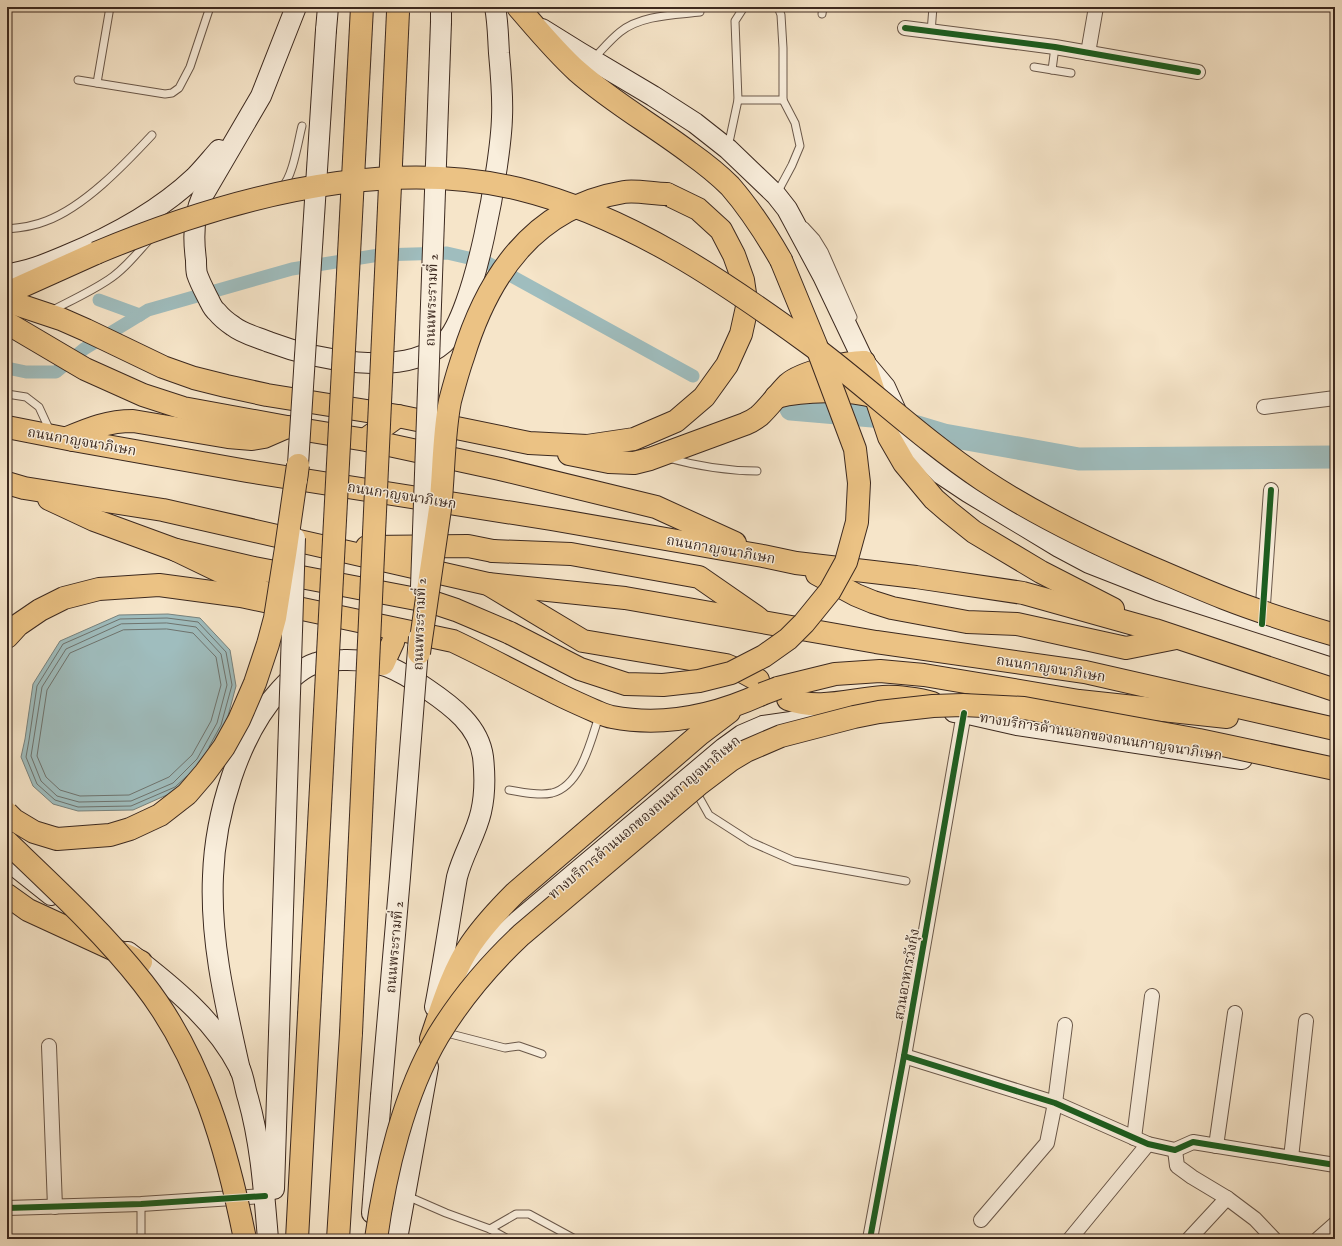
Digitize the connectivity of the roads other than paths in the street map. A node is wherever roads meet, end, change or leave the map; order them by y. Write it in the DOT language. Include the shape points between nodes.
graph roads {
  1 [pos="110,7"];
  2 [pos="210,7"];
  3 [pos="296,7"];
  4 [pos="328,7"];
  5 [pos="362,7"];
  6 [pos="495,7"];
  7 [pos="744,7"];
  8 [pos="778,7"];
  9 [pos="933,7"];
  10 [pos="1096,7"];
  11 [pos="398,9"];
  12 [pos="700,12"];
  13 [pos="523,13"];
  14 [pos="441,14"];
  15 [pos="905,28"];
  16 [pos="931,32"];
  17 [pos="1055,47"];
  18 [pos="1088,53"];
  19 [pos="592,60"];
  20 [pos="1034,67"];
  21 [pos="1052,70"];
  22 [pos="1198,72"];
  23 [pos="1071,73"];
  24 [pos="78,80"];
  25 [pos="97,83"];
  26 [pos="261,96"];
  27 [pos="738,100"];
  28 [pos="783,100"];
  29 [pos="302,126"];
  30 [pos="152,135"];
  31 [pos="728,149"];
  32 [pos="230,198"];
  33 [pos="782,202"];
  34 [pos="167,208"];
  35 [pos="7,229"];
  36 [pos="7,274"];
  37 [pos="7,293"];
  38 [pos="7,301"];
  39 [pos="45,313"];
  40 [pos="10,324"];
  41 [pos="864,362"];
  42 [pos="782,390"];
  43 [pos="7,394"];
  44 [pos="880,396"];
  45 [pos="1335,398"];
  46 [pos="1264,407"];
  47 [pos="398,416"];
  48 [pos="7,427"];
  49 [pos="287,427"];
  50 [pos="64,438"];
  51 [pos="366,440"];
  52 [pos="529,443"];
  53 [pos="660,455"];
  54 [pos="298,465"];
  55 [pos="757,472"];
  56 [pos="16,486"];
  57 [pos="1271,490"];
  58 [pos="328,547"];
  59 [pos="176,550"];
  60 [pos="763,556"];
  61 [pos="796,563"];
  62 [pos="488,584"];
  63 [pos="297,608"];
  64 [pos="764,622"];
  65 [pos="1262,624"];
  66 [pos="396,630"];
  67 [pos="1155,630"];
  68 [pos="1335,635"];
  69 [pos="7,637"];
  70 [pos="1178,638"];
  71 [pos="1335,647"];
  72 [pos="419,653"];
  73 [pos="383,664"];
  74 [pos="1335,690"];
  75 [pos="767,692"];
  76 [pos="600,713"];
  77 [pos="960,713"];
  78 [pos="1335,730"];
  79 [pos="1335,764"];
  80 [pos="1335,769"];
  81 [pos="689,777"];
  82 [pos="509,790"];
  83 [pos="7,814"];
  84 [pos="7,842"];
  85 [pos="7,860"];
  86 [pos="906,881"];
  87 [pos="7,895"];
  88 [pos="141,962"];
  89 [pos="1152,996"];
  90 [pos="1235,1012"];
  91 [pos="1306,1022"];
  92 [pos="1066,1026"];
  93 [pos="441,1032"];
  94 [pos="49,1046"];
  95 [pos="542,1054"];
  96 [pos="904,1056"];
  97 [pos="423,1063"];
  98 [pos="240,1070"];
  99 [pos="1055,1103"];
  100 [pos="1134,1138"];
  101 [pos="1148,1144"];
  102 [pos="1216,1146"];
  103 [pos="1175,1150"];
  104 [pos="1291,1158"];
  105 [pos="1335,1166"];
  106 [pos="406,1187"];
  107 [pos="265,1196"];
  108 [pos="1227,1198"];
  109 [pos="141,1204"];
  110 [pos="55,1207"];
  111 [pos="7,1208"];
  112 [pos="981,1220"];
  113 [pos="1335,1224"];
  114 [pos="490,1229"];
  115 [pos="141,1239"];
  116 [pos="246,1239"];
  117 [pos="268,1239"];
  118 [pos="272,1239"];
  119 [pos="297,1239"];
  120 [pos="338,1239"];
  121 [pos="371,1239"];
  122 [pos="376,1239"];
  123 [pos="397,1239"];
  124 [pos="508,1239"];
  125 [pos="575,1239"];
  126 [pos="870,1239"];
  127 [pos="1070,1239"];
  128 [pos="1189,1239"];
  129 [pos="1274,1239"];
  130 [pos="1318,1239"];
  1 -- 25 [label="lane"];
  2 -- 25 [label="lane" via="190,67 179,88 172,93"];
  3 -- 26 [label="main road"];
  4 -- 54 [label="main road, bridge"];
  5 -- 119 [label="highway, bridge"];
  6 -- 26 [label="main road" via="502,119 499,157 485,227 475,272 458,322 444,343 424,356 382,363 321,357 290,350 246,334 215,311 197,273 194,244 198,207 204,201"];
  7 -- 27 [label="lane" via="735,21"];
  8 -- 28 [label="lane" via="781,15 783,48"];
  9 -- 16 [label="lane"];
  10 -- 18 [label="street"];
  11 -- 120 [label="highway, bridge" via="351,1033"];
  12 -- 19 [label="lane" via="650,19 632,25 620,32"];
  13 -- 19 [label="main road"];
  13 -- 59 [label="highway, bridge" via="577,71 611,98 676,142 729,185 765,231 781,260 855,449 859,483 857,522 846,562 830,591 788,639 764,656 731,673 699,681 663,685 626,684 580,669 510,633 432,602 254,568"];
  14 -- 72 [label="main road, ถนนพระรามที่ 2, bridge"];
  15 -- 16 [label="street"];
  16 -- 17 [label="street"];
  17 -- 18 [label="street"];
  17 -- 21 [label="lane"];
  18 -- 22 [label="street"];
  19 -- 31 [label="main road" via="695,123"];
  20 -- 21 [label="lane"];
  21 -- 23 [label="lane"];
  24 -- 25 [label="lane"];
  26 -- 34 [label="main road"];
  27 -- 28 [label="lane"];
  27 -- 31 [label="lane"];
  28 -- 33 [label="lane" via="795,123 800,146"];
  29 -- 32 [label="lane" via="290,176 278,191"];
  30 -- 35 [label="lane" via="127,162 68,211 45,222"];
  31 -- 33 [label="main road"];
  33 -- 41 [label="main road" via="823,276"];
  33 -- 41 [label="lane" via="816,238 824,251 856,326"];
  34 -- 36 [label="main road" via="165,202 96,243 41,265"];
  34 -- 39 [label="lane" via="157,231 141,250 109,279"];
  37 -- 68 [label="highway, bridge" via="96,253 172,224 224,208 299,190 347,182 406,178 472,181 521,190 601,217 699,268 813,347 959,464 1033,511 1107,548 1194,586 1253,609"];
  38 -- 39 [label="highway"];
  39 -- 47 [label="highway" via="163,367 194,378 267,395"];
  40 -- 49 [label="highway" via="85,369 142,395 183,408"];
  41 -- 42 [label="highway" via="810,372 800,376"];
  41 -- 44 [label="highway"];
  42 -- 44 [label="highway" via="793,393 862,393"];
  42 -- 53 [label="highway" via="758,417 745,424"];
  43 -- 50 [label="lane" via="26,397 39,407"];
  44 -- 65 [label="main road, bridge" via="919,452 941,474 1059,547 1089,563 1158,590"];
  44 -- 67 [label="highway" via="889,437 904,463 948,512 974,532 1041,572"];
  45 -- 46 [label="street"];
  47 -- 51 [label="highway"];
  47 -- 52 [label="highway"];
  48 -- 50 [label="highway, ถนนกาญจนาภิเษก"];
  49 -- 50 [label="highway" via="252,439 120,421 96,426"];
  49 -- 51 [label="highway"];
  50 -- 60 [label="highway, ถนนกาญจนาภิเษก" via="247,471 543,517"];
  51 -- 60 [label="highway" via="656,506"];
  52 -- 53 [label="highway" via="552,451 609,462 634,462"];
  52 -- 72 [label="highway, bridge" via="587,446 634,439 676,421 704,397 727,365 741,334 747,307 743,280 734,255 721,230 698,208 666,194 626,192 602,197 578,205 552,221 524,243 500,273 470,333 450,401 440,508"];
  53 -- 55 [label="lane" via="700,466"];
  54 -- 83 [label="highway, bridge" via="276,611 255,683 224,747 187,794 160,815 110,835 57,838 34,832"];
  54 -- 118 [label="main road, bridge"];
  56 -- 58 [label="highway, ถนนกาญจนาภิเษก" via="163,510"];
  56 -- 59 [label="highway" via="94,520"];
  57 -- 65 [label="street"];
  58 -- 62 [label="highway, ถนนกาญจนาภิเษก"];
  58 -- 64 [label="highway, ถนนกาญจนาภิเษก" via="468,546 493,551 571,554 699,577"];
  59 -- 63 [label="highway"];
  60 -- 61 [label="highway, ถนนกาญจนาภิเษก"];
  61 -- 67 [label="highway, ถนนกาญจนาภิเษก" via="1023,593"];
  61 -- 70 [label="highway, ถนนกาญจนาภิเษก" via="856,595 892,608 967,622 1017,624 1126,648"];
  62 -- 64 [label="highway, ถนนกาญจนาภิเษก" via="625,598"];
  62 -- 75 [label="highway" via="583,640 726,665 743,672"];
  63 -- 66 [label="highway"];
  63 -- 69 [label="highway" via="241,596 159,585 99,589 64,598 40,610 18,625"];
  64 -- 78 [label="highway, ถนนกาญจนาภิเษก" via="876,642 1085,672"];
  65 -- 71 [label="main road"];
  66 -- 73 [label="highway"];
  66 -- 76 [label="highway" via="453,641"];
  67 -- 70 [label="highway, ถนนกาญจนาภิเษก"];
  70 -- 74 [label="highway, ถนนกาญจนาภิเษก"];
  72 -- 121 [label="main road, ถนนพระรามที่ 2, bridge"];
  73 -- 97 [label="main road" via="406,674 456,710 474,730 483,755 481,813 458,875"];
  73 -- 98 [label="main road" via="332,660 315,663 292,676 259,717 233,773 216,839 213,912 222,986"];
  75 -- 76 [label="highway" via="722,710 653,722 610,717"];
  75 -- 77 [label="highway" via="798,703 810,704 885,697 924,701"];
  75 -- 78 [label="highway" via="835,674 880,671 924,674 1079,701"];
  75 -- 97 [label="highway" via="718,720 700,734 515,893 490,919 470,945 455,973"];
  76 -- 82 [label="lane" via="583,762 564,787 553,793 536,794"];
  77 -- 79 [label="main road, ทางบริการด้านนอกของถนนกาญจนาภิเษก" via="1017,725 1294,767"];
  77 -- 81 [label="main road, ทางบริการด้านนอกของถนนกาญจนาภิเษก" via="845,714 763,726 742,735"];
  77 -- 96 [label="street, สวนอาหารวังกุ้ง"];
  80 -- 122 [label="highway, bridge" via="1024,708 963,705 933,706 854,717 782,736 746,751 698,785 545,915 498,957 477,980 438,1036 410,1096 387,1177"];
  81 -- 86 [label="lane" via="709,815 751,842 794,861"];
  81 -- 93 [label="main road, ทางบริการด้านนอกของถนนกาญจนาภิเษก" via="495,943 476,964 460,988"];
  84 -- 116 [label="highway, bridge" via="70,903 123,960 171,1025 196,1073 218,1129"];
  85 -- 88 [label="main road"];
  87 -- 88 [label="highway" via="28,910"];
  88 -- 98 [label="main road" via="200,1013 226,1046"];
  89 -- 100 [label="street"];
  90 -- 102 [label="street"];
  91 -- 104 [label="street"];
  92 -- 99 [label="street"];
  93 -- 95 [label="lane" via="505,1048 519,1046"];
  93 -- 106 [label="main road, ทางบริการด้านนอกของถนนกาญจนาภิเษก" via="426,1074"];
  94 -- 110 [label="street"];
  96 -- 99 [label="street"];
  96 -- 126 [label="street, สวนอาหารวังกุ้ง"];
  97 -- 106 [label="main road"];
  98 -- 107 [label="main road" via="250,1104"];
  99 -- 100 [label="street"];
  99 -- 112 [label="street" via="1047,1143"];
  100 -- 101 [label="street"];
  101 -- 103 [label="street"];
  101 -- 127 [label="street"];
  102 -- 103 [label="street" via="1193,1142"];
  102 -- 104 [label="street"];
  103 -- 108 [label="street" via="1177,1166"];
  104 -- 105 [label="street"];
  106 -- 114 [label="lane" via="446,1213"];
  106 -- 123 [label="main road, ทางบริการด้านนอกของถนนกาญจนาภิเษก"];
  107 -- 109 [label="street"];
  107 -- 117 [label="main road"];
  108 -- 128 [label="street"];
  108 -- 129 [label="street" via="1255,1219"];
  109 -- 110 [label="street"];
  109 -- 115 [label="lane"];
  110 -- 111 [label="street"];
  113 -- 130 [label="street"];
  114 -- 124 [label="lane"];
  114 -- 125 [label="lane" via="516,1214 529,1214"];
}
